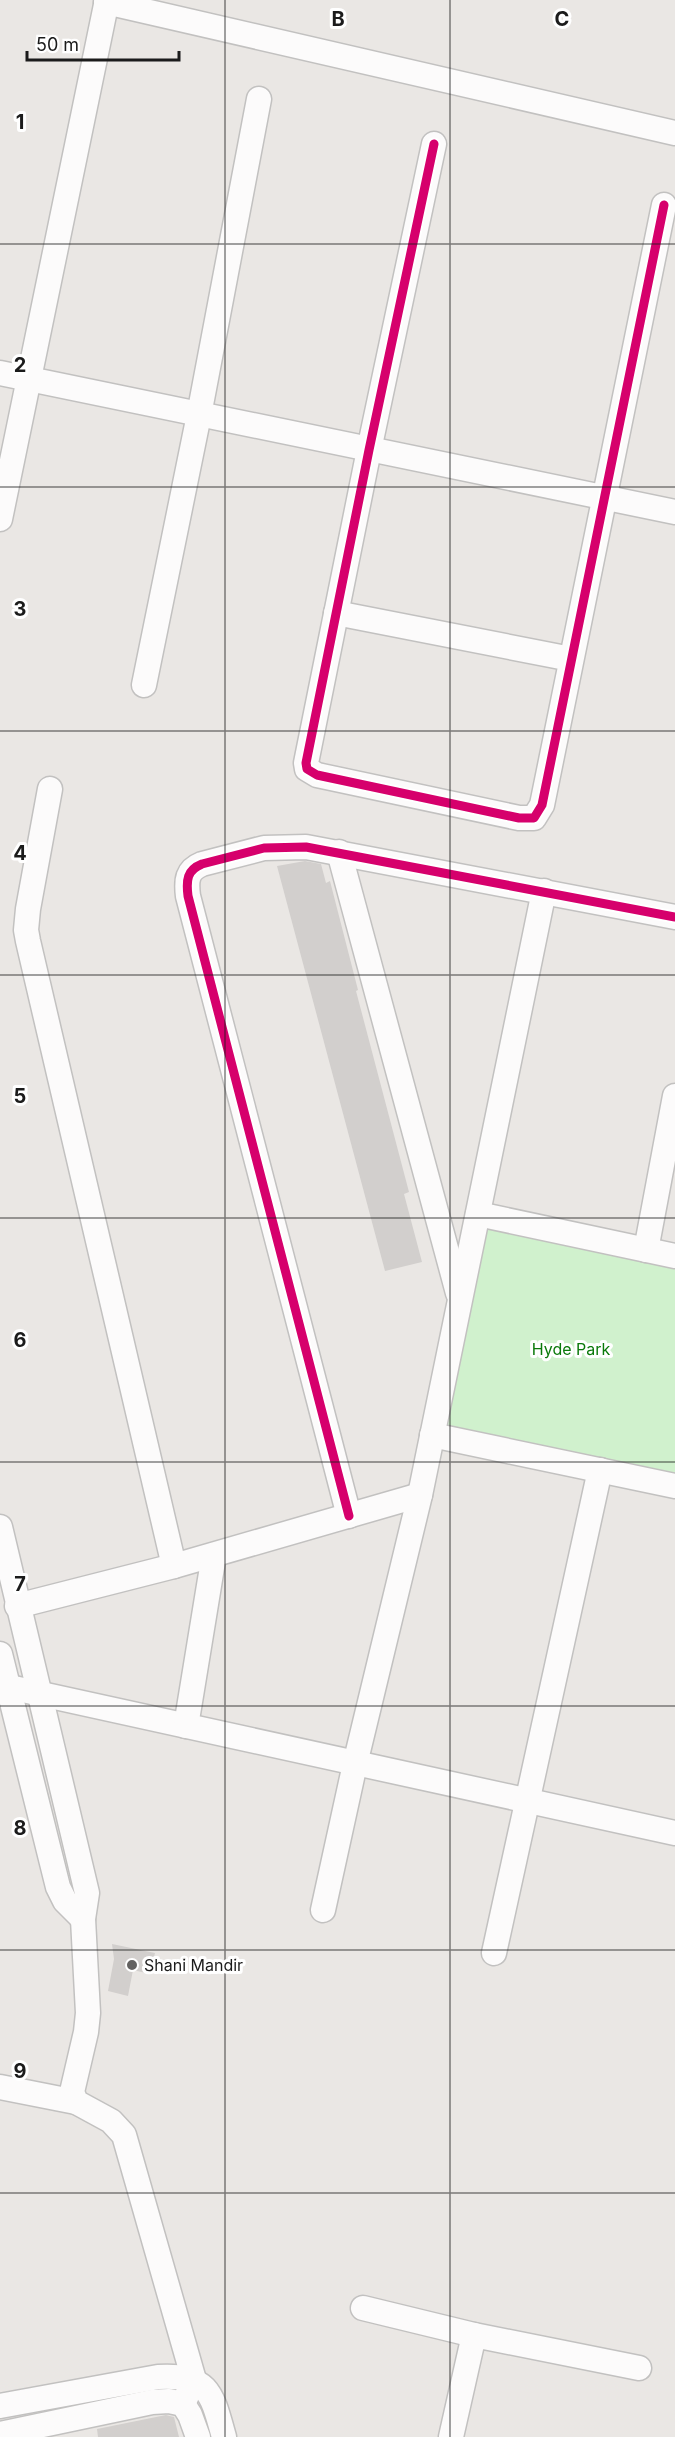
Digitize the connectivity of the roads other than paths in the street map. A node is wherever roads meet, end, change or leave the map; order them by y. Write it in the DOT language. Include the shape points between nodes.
graph roads {
  1 [pos="106,1"];
  2 [pos="259,99"];
  3 [pos="674,127"];
  4 [pos="434,144"];
  5 [pos="664,205"];
  6 [pos="0,373"];
  7 [pos="29,379"];
  8 [pos="200,415"];
  9 [pos="369,450"];
  10 [pos="604,497"];
  11 [pos="675,512"];
  12 [pos="0,519"];
  13 [pos="336,613"];
  14 [pos="571,659"];
  15 [pos="144,686"];
  16 [pos="50,789"];
  17 [pos="339,852"];
  18 [pos="544,891"];
  19 [pos="675,917"];
  20 [pos="675,1096"];
  21 [pos="477,1214"];
  22 [pos="646,1250"];
  23 [pos="675,1256"];
  24 [pos="460,1299"];
  25 [pos="432,1436"];
  26 [pos="600,1470"];
  27 [pos="675,1486"];
  28 [pos="420,1495"];
  29 [pos="349,1516"];
  30 [pos="0,1527"];
  31 [pos="214,1555"];
  32 [pos="174,1566"];
  33 [pos="17,1606"];
  34 [pos="0,1654"];
  35 [pos="4,1686"];
  36 [pos="39,1693"];
  37 [pos="186,1726"];
  38 [pos="355,1764"];
  39 [pos="526,1802"];
  40 [pos="675,1833"];
  41 [pos="322,1910"];
  42 [pos="83,1919"];
  43 [pos="494,1953"];
  44 [pos="0,2087"];
  45 [pos="76,2103"];
  46 [pos="363,2308"];
  47 [pos="474,2335"];
  48 [pos="639,2368"];
  49 [pos="194,2380"];
  50 [pos="183,2404"];
  51 [pos="0,2406"];
  52 [pos="38,2431"];
  53 [pos="0,2434"];
  54 [pos="198,2437"];
  55 [pos="224,2437"];
  56 [pos="451,2437"];
  1 -- 3 [label="street"];
  1 -- 7 [label="street"];
  2 -- 8 [label="street"];
  4 -- 9 [label="street"];
  5 -- 10 [label="street"];
  6 -- 7 [label="street"];
  7 -- 8 [label="street"];
  7 -- 12 [label="street"];
  8 -- 9 [label="street"];
  8 -- 15 [label="street"];
  9 -- 10 [label="street"];
  9 -- 13 [label="street"];
  10 -- 11 [label="street"];
  10 -- 14 [label="street"];
  13 -- 14 [label="street"];
  13 -- 14 [label="street" via="307,769 317,776 519,818 534,818 542,805"];
  16 -- 32 [label="street" via="26,922 28,940"];
  17 -- 18 [label="street"];
  17 -- 24 [label="street"];
  17 -- 29 [label="street" via="306,847 264,848 194,867 186,884"];
  18 -- 19 [label="street"];
  18 -- 21 [label="street"];
  20 -- 22 [label="street"];
  21 -- 22 [label="street"];
  21 -- 24 [label="street"];
  22 -- 23 [label="street"];
  24 -- 25 [label="street"];
  25 -- 26 [label="street"];
  25 -- 28 [label="street"];
  26 -- 27 [label="street"];
  26 -- 39 [label="street"];
  28 -- 29 [label="street"];
  28 -- 38 [label="street"];
  29 -- 31 [label="street"];
  30 -- 33 [label="street"];
  31 -- 32 [label="street"];
  31 -- 37 [label="street"];
  32 -- 33 [label="street"];
  33 -- 36 [label="street"];
  34 -- 35 [label="street"];
  35 -- 36 [label="street"];
  35 -- 42 [label="street" via="58,1887 65,1901"];
  36 -- 37 [label="street"];
  36 -- 42 [label="street" via="86,1883"];
  37 -- 38 [label="street"];
  38 -- 39 [label="street"];
  38 -- 41 [label="street"];
  39 -- 40 [label="street"];
  39 -- 43 [label="street"];
  42 -- 45 [label="street" via="88,2013 72,2092"];
  44 -- 45 [label="street"];
  45 -- 49 [label="street" via="111,2121 124,2135"];
  46 -- 47 [label="street"];
  47 -- 48 [label="street"];
  47 -- 56 [label="street"];
  49 -- 50 [label="street"];
  49 -- 51 [label="street" via="158,2376"];
  49 -- 55 [label="street" via="216,2406"];
  50 -- 52 [label="street" via="152,2402"];
  50 -- 54 [label="street"];
  52 -- 53 [label="street"];
}
